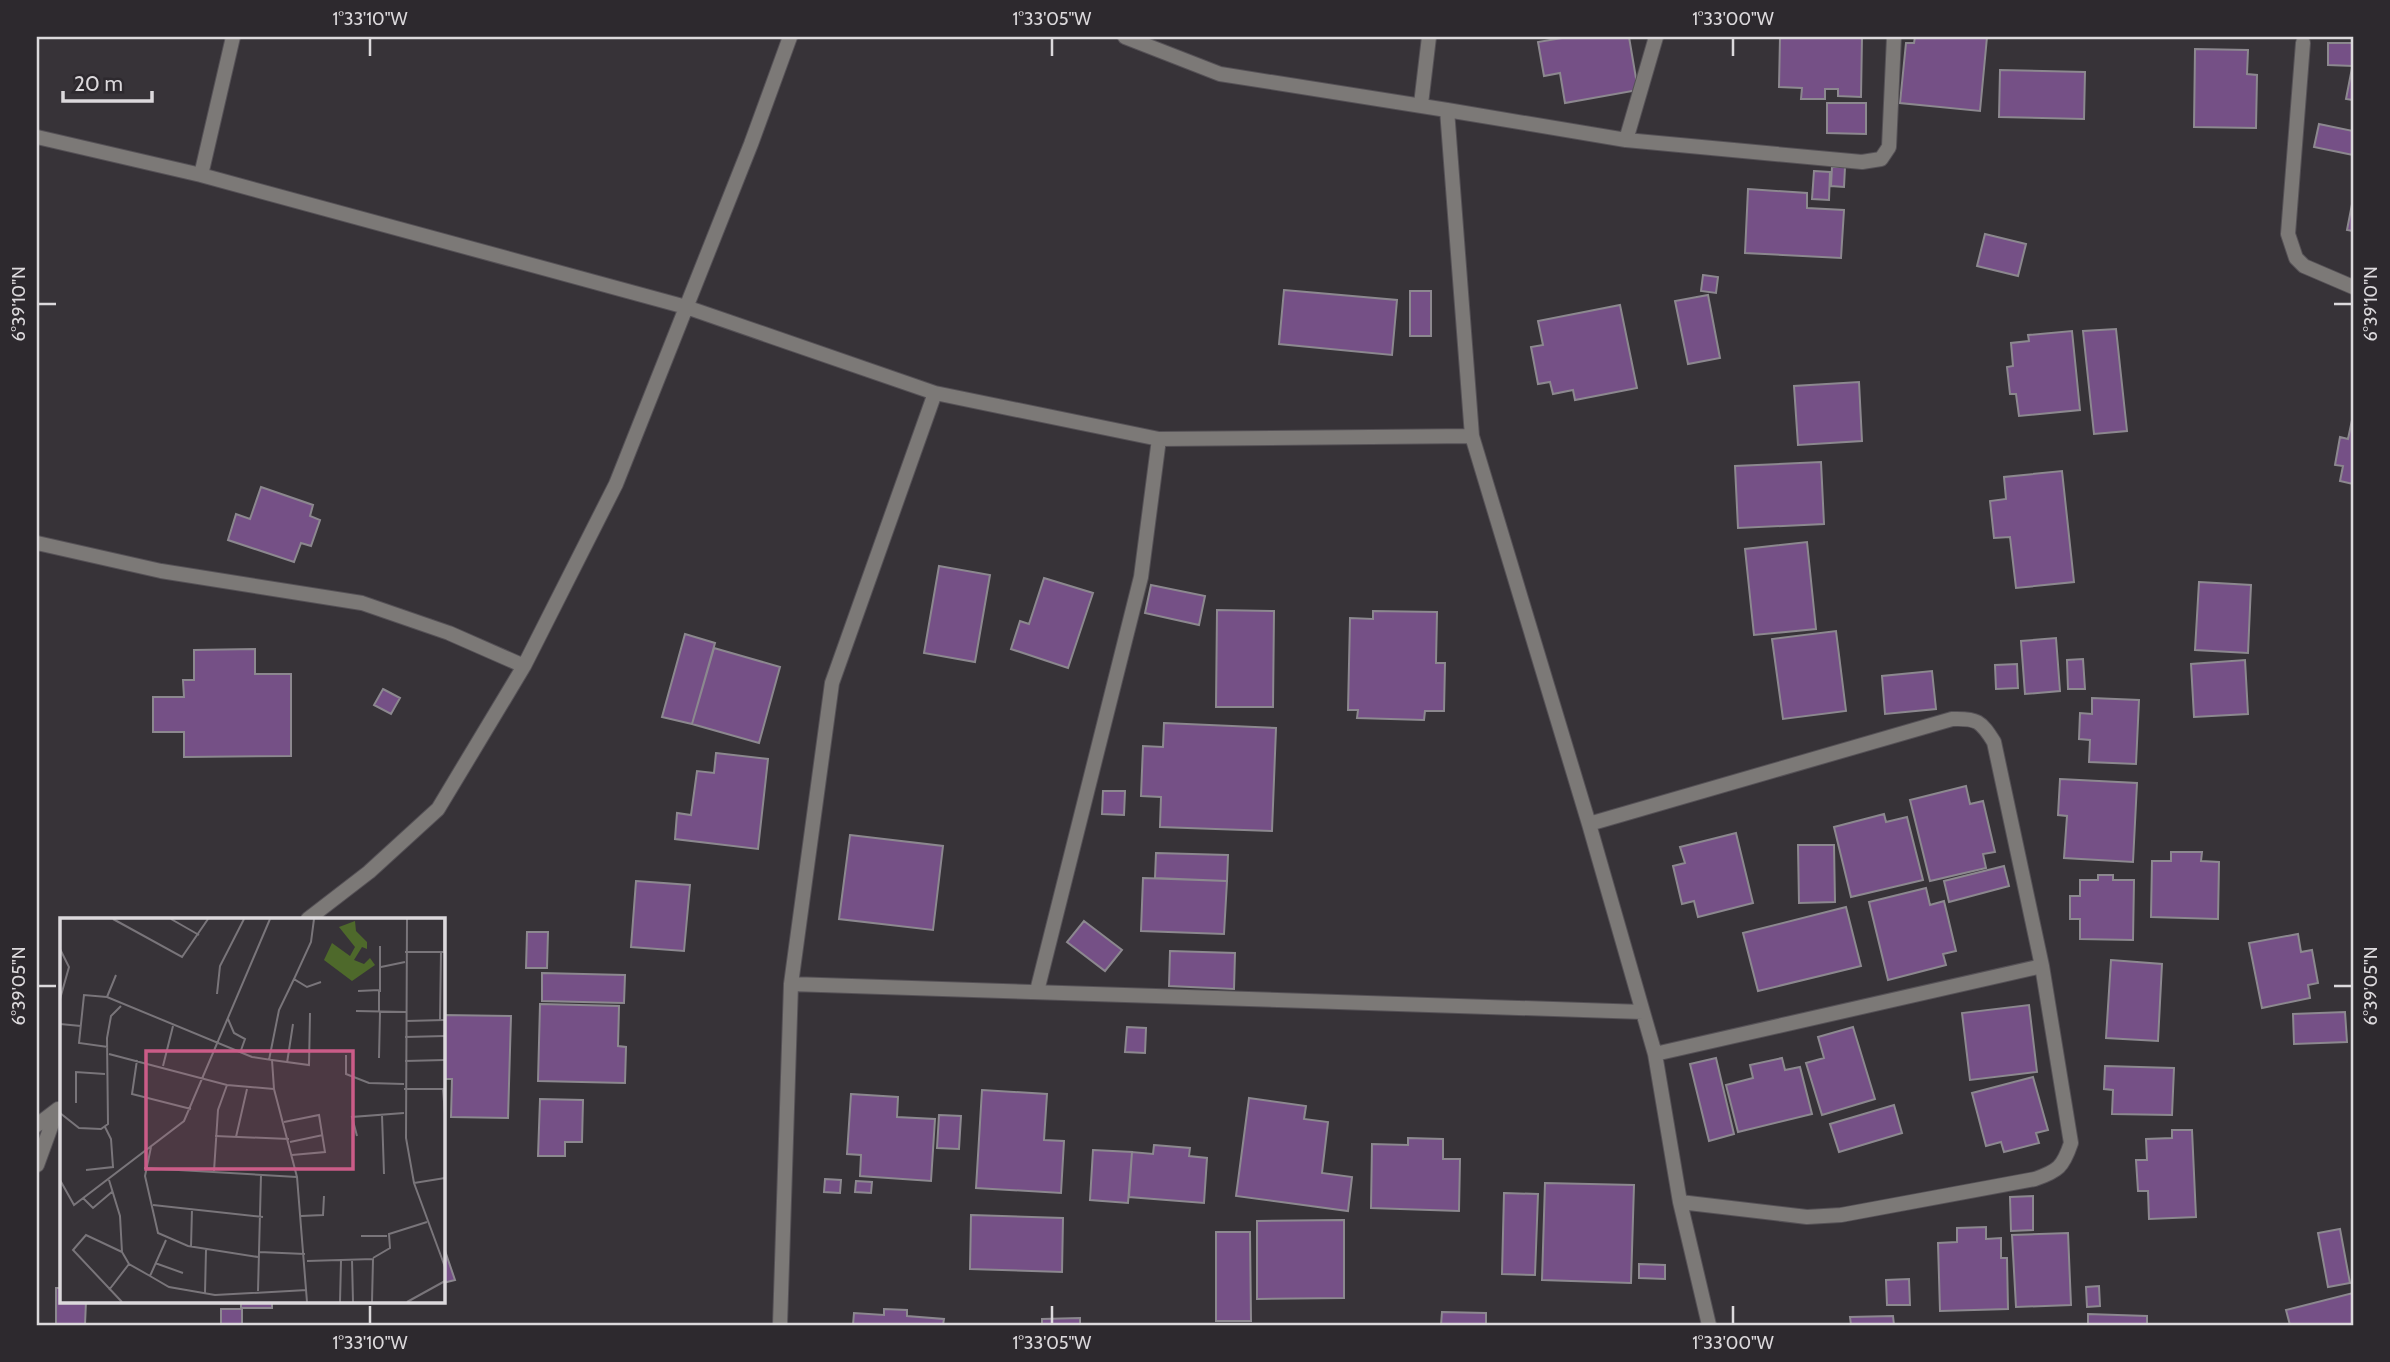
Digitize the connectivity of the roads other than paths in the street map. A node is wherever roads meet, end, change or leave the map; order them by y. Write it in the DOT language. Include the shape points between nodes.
graph roads {
  1 [pos="233,37"];
  2 [pos="790,37"];
  3 [pos="1125,37"];
  4 [pos="1429,37"];
  5 [pos="1656,37"];
  6 [pos="1894,37"];
  7 [pos="2303,43"];
  8 [pos="1421,104"];
  9 [pos="1447,110"];
  10 [pos="37,137"];
  11 [pos="1626,140"];
  12 [pos="201,176"];
  13 [pos="2353,287"];
  14 [pos="686,307"];
  15 [pos="934,393"];
  16 [pos="1472,436"];
  17 [pos="1159,439"];
  18 [pos="37,543"];
  19 [pos="524,666"];
  20 [pos="1589,824"];
  21 [pos="308,918"];
  22 [pos="2042,966"];
  23 [pos="791,984"];
  24 [pos="1037,991"];
  25 [pos="1643,1012"];
  26 [pos="1655,1054"];
  27 [pos="59,1108"];
  28 [pos="37,1125"];
  29 [pos="37,1165"];
  30 [pos="1680,1202"];
  31 [pos="780,1325"];
  32 [pos="1709,1325"];
  1 -- 12 [label="street"];
  2 -- 14 [label="street"];
  3 -- 8 [label="street" via="1220,74"];
  4 -- 8 [label="street"];
  5 -- 11 [label="street"];
  6 -- 11 [label="street" via="1889,147 1881,159 1862,162"];
  7 -- 13 [label="street" via="2288,234 2296,258 2304,266"];
  8 -- 9 [label="street"];
  9 -- 11 [label="street"];
  9 -- 16 [label="street"];
  10 -- 12 [label="street"];
  12 -- 14 [label="street"];
  14 -- 15 [label="street"];
  14 -- 19 [label="street" via="616,484"];
  15 -- 17 [label="street"];
  15 -- 23 [label="street" via="832,683"];
  16 -- 17 [label="street"];
  16 -- 20 [label="street"];
  17 -- 24 [label="street" via="1141,577"];
  18 -- 19 [label="street" via="161,571 362,603 449,633"];
  19 -- 21 [label="street" via="438,809 369,872"];
  20 -- 22 [label="street" via="1952,719 1970,718 1982,723 1994,742"];
  20 -- 25 [label="street"];
  22 -- 26 [label="street"];
  22 -- 30 [label="street" via="2071,1143 2065,1163 2052,1173 1841,1215 1807,1217"];
  23 -- 24 [label="street"];
  23 -- 31 [label="street"];
  24 -- 25 [label="street"];
  25 -- 26 [label="street"];
  26 -- 30 [label="street"];
  27 -- 28 [label="street"];
  27 -- 29 [label="street"];
  30 -- 32 [label="street"];
}
